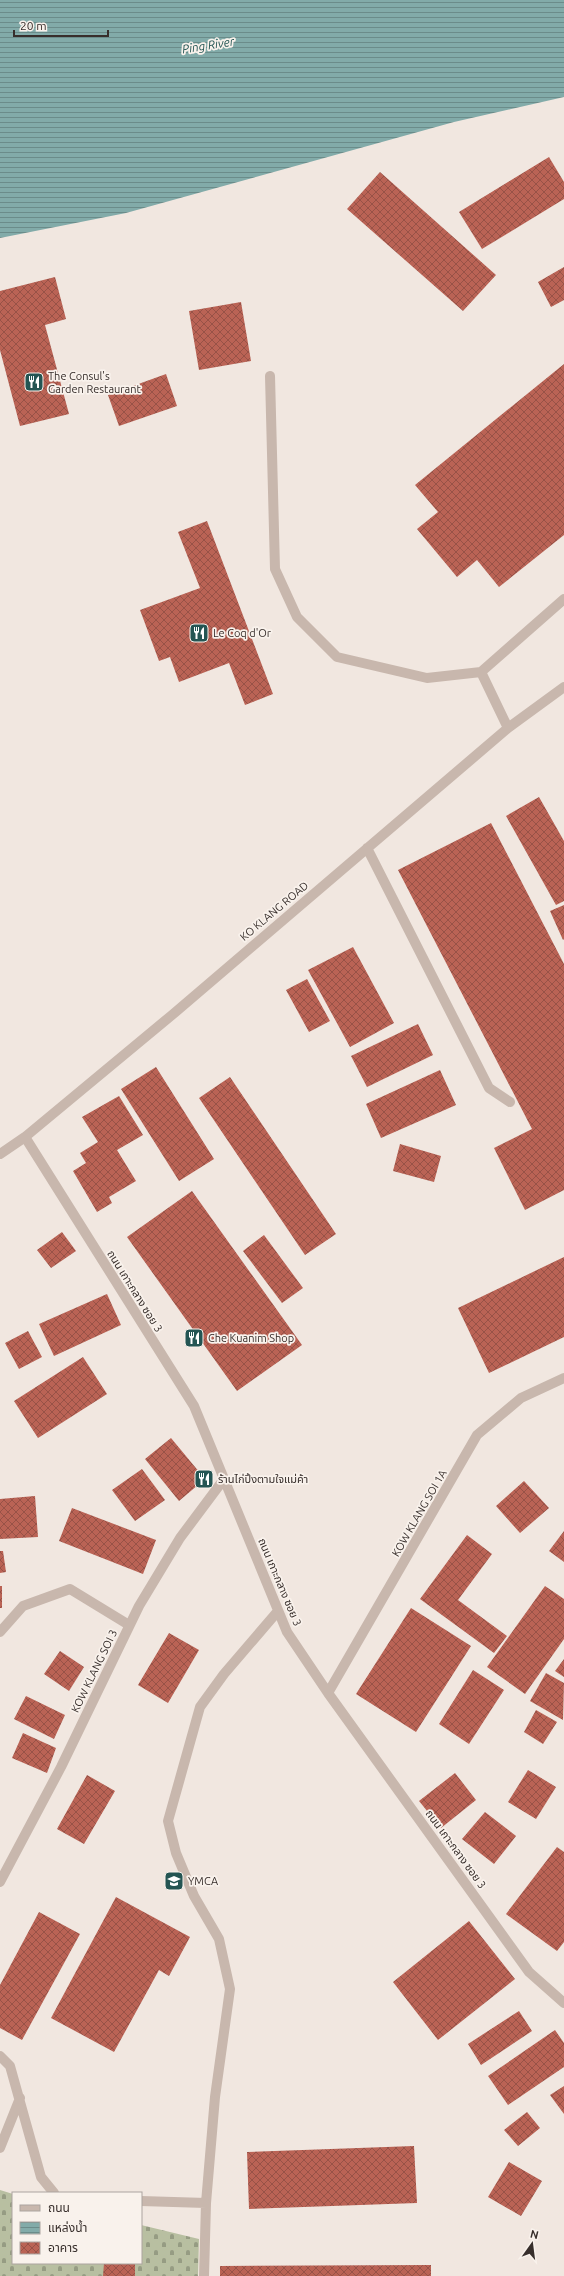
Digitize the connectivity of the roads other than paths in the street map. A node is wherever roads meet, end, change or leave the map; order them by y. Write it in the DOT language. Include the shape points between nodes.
graph roads {
  1 [pos="270,376"];
  2 [pos="564,599"];
  3 [pos="481,672"];
  4 [pos="564,687"];
  5 [pos="508,728"];
  6 [pos="367,848"];
  7 [pos="510,1102"];
  8 [pos="25,1137"];
  9 [pos="0,1154"];
  10 [pos="564,1378"];
  11 [pos="224,1479"];
  12 [pos="278,1611"];
  13 [pos="129,1626"];
  14 [pos="0,1632"];
  15 [pos="328,1693"];
  16 [pos="0,1882"];
  17 [pos="564,2003"];
  18 [pos="0,2056"];
  19 [pos="20,2098"];
  20 [pos="0,2148"];
  21 [pos="53,2192"];
  22 [pos="142,2201"];
  23 [pos="206,2203"];
  24 [pos="204,2276"];
  1 -- 3 [label="street" via="275,569 298,617 337,657 427,678"];
  2 -- 3 [label="street"];
  3 -- 5 [label="street"];
  4 -- 5 [label="street, KO KLANG ROAD"];
  5 -- 6 [label="street, KO KLANG ROAD"];
  6 -- 7 [label="street" via="489,1088"];
  6 -- 8 [label="street, KO KLANG ROAD" via="172,1016"];
  8 -- 9 [label="street, KO KLANG ROAD"];
  8 -- 11 [label="street, ถนน เกาะกลาง ซอย 3" via="194,1406"];
  10 -- 15 [label="street, KOW KLANG SOI 1A" via="521,1398 477,1435"];
  11 -- 12 [label="street, ถนน เกาะกลาง ซอย 3"];
  11 -- 13 [label="street, KOW KLANG SOI 3" via="180,1538"];
  12 -- 15 [label="street, ถนน เกาะกลาง ซอย 3" via="287,1632"];
  12 -- 23 [label="street" via="224,1674 200,1707 168,1821 176,1853 191,1889 219,1939 230,1989 215,2097"];
  13 -- 14 [label="street" via="70,1589 23,1606"];
  13 -- 16 [label="street, KOW KLANG SOI 3" via="61,1767"];
  15 -- 17 [label="street, ถนน เกาะกลาง ซอย 3" via="529,1972"];
  18 -- 19 [label="street" via="10,2066"];
  19 -- 20 [label="street"];
  19 -- 21 [label="street" via="41,2177"];
  22 -- 23 [label="street"];
  23 -- 24 [label="street"];
}
